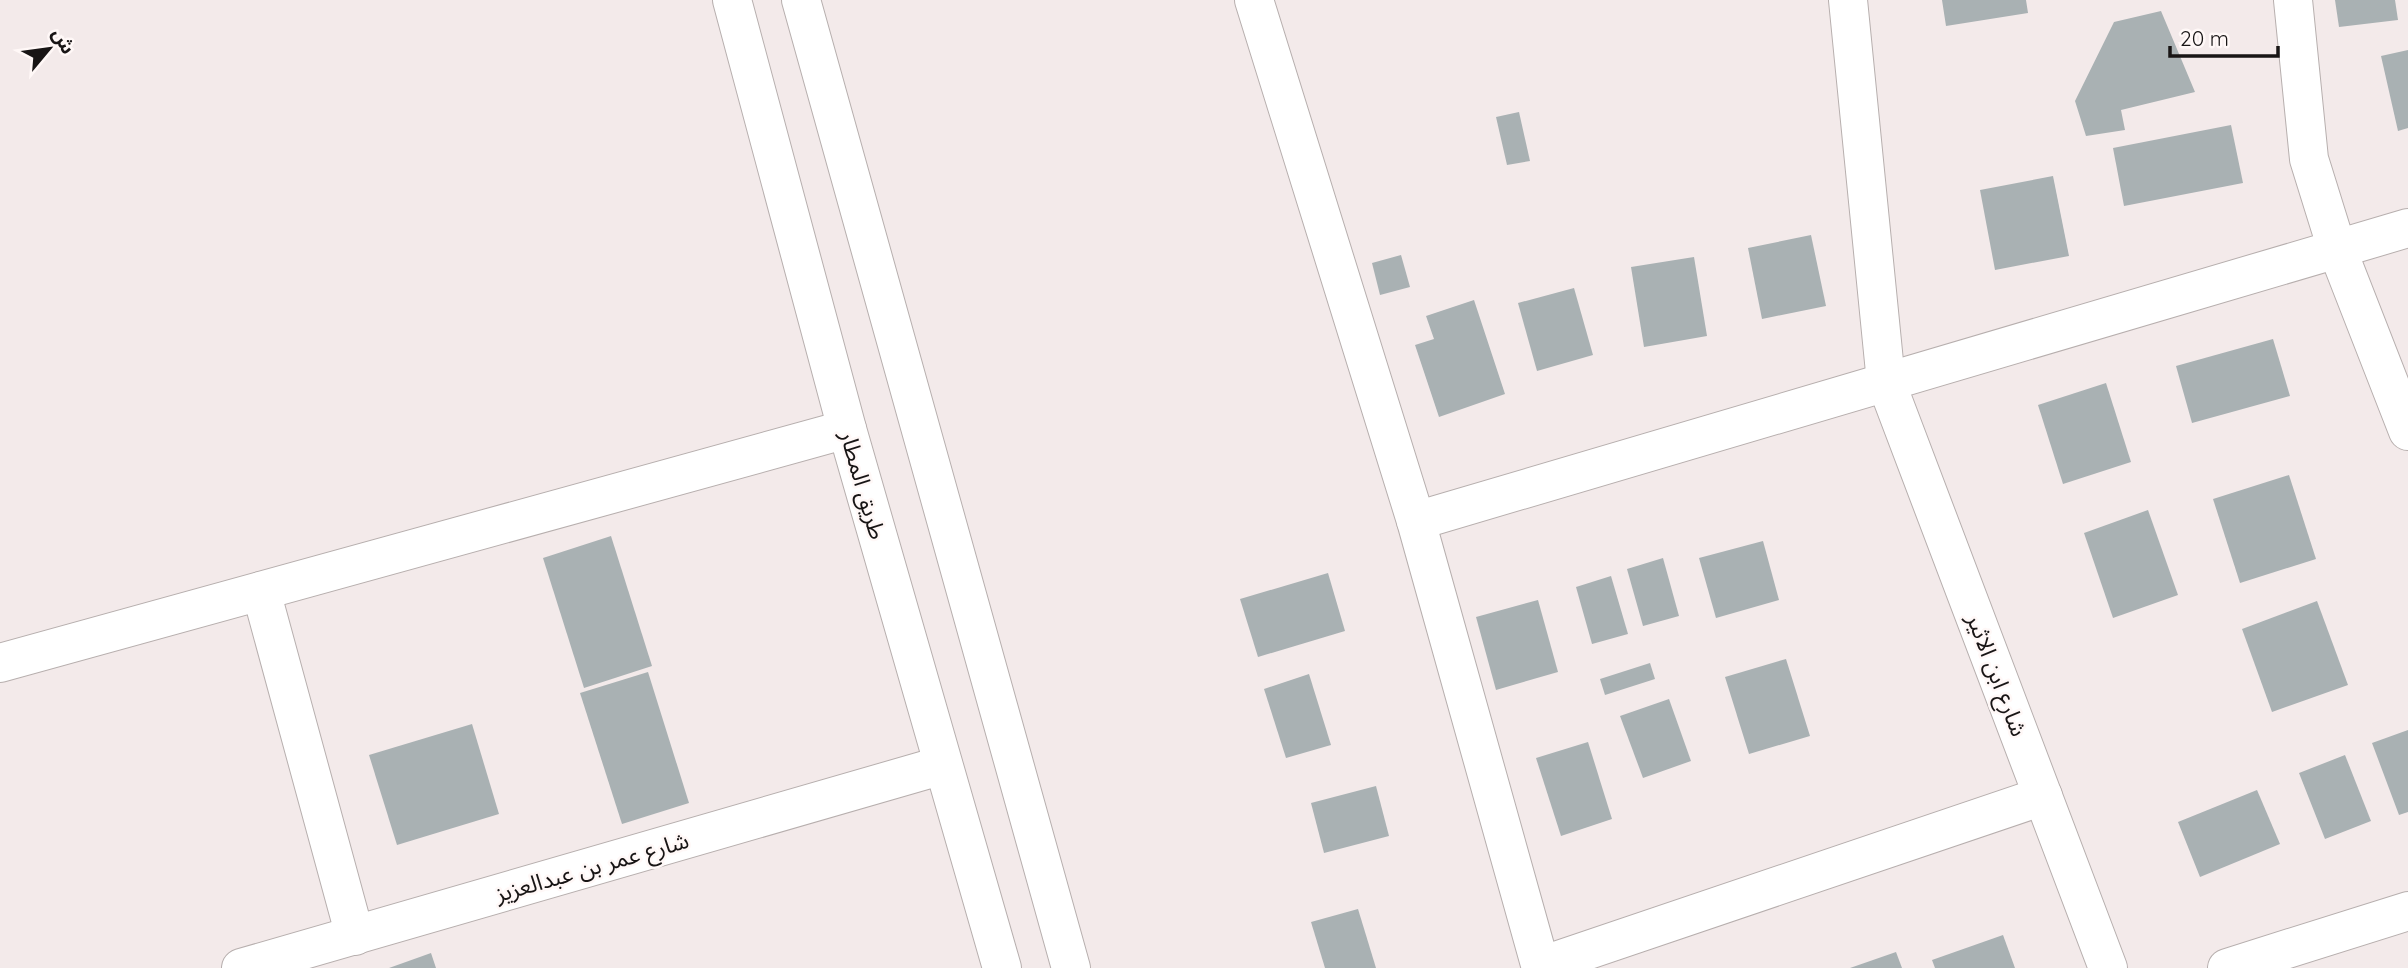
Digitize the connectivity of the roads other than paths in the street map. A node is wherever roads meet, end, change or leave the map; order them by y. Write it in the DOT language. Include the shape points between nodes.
graph roads {
  1 [pos="732,0"];
  2 [pos="801,0"];
  3 [pos="1254,0"];
  4 [pos="1848,0"];
  5 [pos="2293,0"];
  6 [pos="2408,228"];
  7 [pos="2337,249"];
  8 [pos="1886,382"];
  9 [pos="847,429"];
  10 [pos="2408,431"];
  11 [pos="1416,521"];
  12 [pos="261,591"];
  13 [pos="0,663"];
  14 [pos="943,765"];
  15 [pos="2043,796"];
  16 [pos="2408,911"];
  17 [pos="355,936"];
  18 [pos="1541,967"];
  19 [pos="241,968"];
  20 [pos="1002,968"];
  21 [pos="1071,968"];
  22 [pos="2108,968"];
  23 [pos="2227,968"];
  1 -- 9 [label="main road, طريق المطار"];
  2 -- 21 [label="main road"];
  3 -- 11 [label="main road"];
  4 -- 8 [label="main road, شارع ابن الاثير"];
  5 -- 7 [label="main road" via="2309,159"];
  6 -- 7 [label="main road"];
  7 -- 8 [label="main road"];
  7 -- 10 [label="main road"];
  8 -- 11 [label="main road"];
  8 -- 15 [label="main road, شارع ابن الاثير"];
  9 -- 12 [label="main road"];
  9 -- 14 [label="main road, طريق المطار"];
  11 -- 18 [label="main road"];
  12 -- 13 [label="main road"];
  12 -- 17 [label="main road"];
  14 -- 17 [label="main road, شارع عمر بن عبدالعزيز"];
  14 -- 20 [label="main road, طريق المطار"];
  15 -- 18 [label="main road"];
  15 -- 22 [label="main road, شارع ابن الاثير"];
  16 -- 23 [label="main road"];
  17 -- 19 [label="main road, شارع عمر بن عبدالعزيز"];
}
